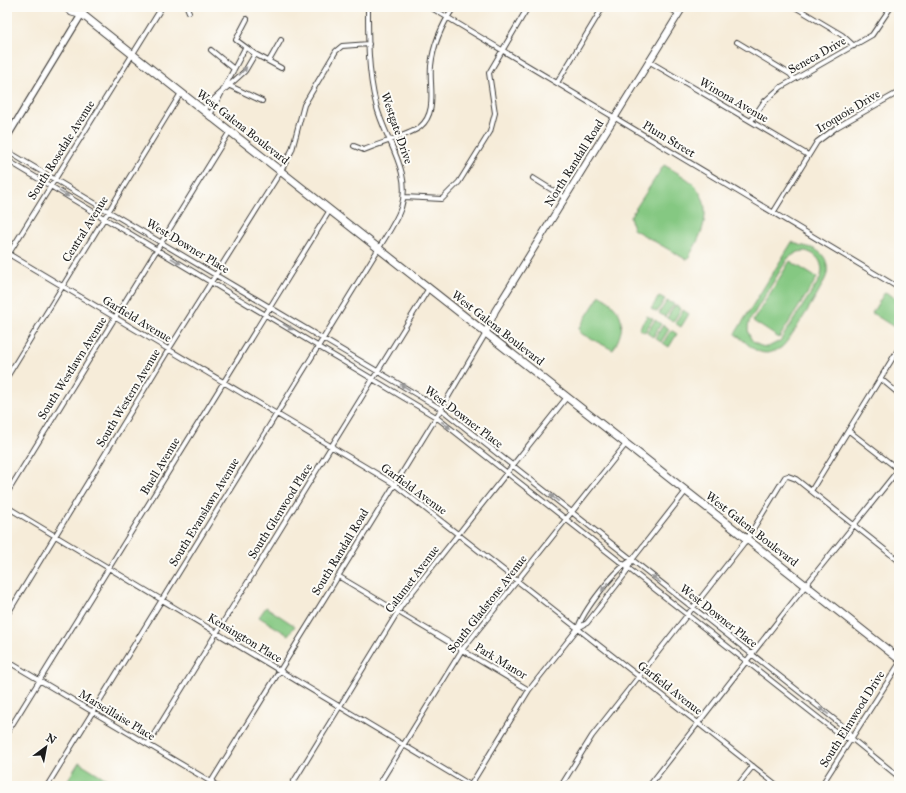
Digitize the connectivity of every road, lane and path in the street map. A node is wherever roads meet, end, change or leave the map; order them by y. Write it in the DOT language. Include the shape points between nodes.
graph roads {
  1 [pos="66,7"];
  2 [pos="78,7"];
  3 [pos="86,7"];
  4 [pos="162,7"];
  5 [pos="187,7"];
  6 [pos="368,7"];
  7 [pos="430,7"];
  8 [pos="454,7"];
  9 [pos="528,7"];
  10 [pos="604,7"];
  11 [pos="668,7"];
  12 [pos="684,7"];
  13 [pos="795,7"];
  14 [pos="891,7"];
  15 [pos="189,12"];
  16 [pos="679,14"];
  17 [pos="82,15"];
  18 [pos="447,18"];
  19 [pos="247,19"];
  20 [pos="281,40"];
  21 [pos="737,42"];
  22 [pos="369,44"];
  23 [pos="854,46"];
  24 [pos="246,48"];
  25 [pos="502,49"];
  26 [pos="212,50"];
  27 [pos="132,54"];
  28 [pos="255,54"];
  29 [pos="269,60"];
  30 [pos="650,62"];
  31 [pos="282,68"];
  32 [pos="234,69"];
  33 [pos="794,79"];
  34 [pos="557,83"];
  35 [pos="228,85"];
  36 [pos="899,92"];
  37 [pos="181,93"];
  38 [pos="262,101"];
  39 [pos="203,109"];
  40 [pos="210,115"];
  41 [pos="615,118"];
  42 [pos="751,121"];
  43 [pos="230,131"];
  44 [pos="7,137"];
  45 [pos="390,140"];
  46 [pos="354,146"];
  47 [pos="7,151"];
  48 [pos="808,155"];
  49 [pos="7,160"];
  50 [pos="281,171"];
  51 [pos="55,178"];
  52 [pos="533,178"];
  53 [pos="50,186"];
  54 [pos="404,197"];
  55 [pos="565,198"];
  56 [pos="109,210"];
  57 [pos="330,210"];
  58 [pos="773,213"];
  59 [pos="104,218"];
  60 [pos="162,242"];
  61 [pos="379,248"];
  62 [pos="157,249"];
  63 [pos="7,254"];
  64 [pos="216,274"];
  65 [pos="211,282"];
  66 [pos="62,285"];
  67 [pos="429,288"];
  68 [pos="899,288"];
  69 [pos="270,307"];
  70 [pos="265,314"];
  71 [pos="116,318"];
  72 [pos="486,332"];
  73 [pos="323,338"];
  74 [pos="319,345"];
  75 [pos="899,348"];
  76 [pos="169,349"];
  77 [pos="378,371"];
  78 [pos="7,377"];
  79 [pos="374,378"];
  80 [pos="881,379"];
  81 [pos="223,382"];
  82 [pos="899,394"];
  83 [pos="567,397"];
  84 [pos="441,409"];
  85 [pos="276,414"];
  86 [pos="436,417"];
  87 [pos="849,431"];
  88 [pos="626,444"];
  89 [pos="331,447"];
  90 [pos="512,466"];
  91 [pos="899,470"];
  92 [pos="508,472"];
  93 [pos="394,484"];
  94 [pos="811,491"];
  95 [pos="686,492"];
  96 [pos="7,493"];
  97 [pos="7,508"];
  98 [pos="572,512"];
  99 [pos="566,520"];
  100 [pos="854,525"];
  101 [pos="458,535"];
  102 [pos="55,536"];
  103 [pos="747,539"];
  104 [pos="632,560"];
  105 [pos="899,561"];
  106 [pos="624,564"];
  107 [pos="109,568"];
  108 [pos="629,568"];
  109 [pos="338,576"];
  110 [pos="517,581"];
  111 [pos="806,584"];
  112 [pos="162,600"];
  113 [pos="692,608"];
  114 [pos="398,611"];
  115 [pos="687,614"];
  116 [pos="7,615"];
  117 [pos="578,628"];
  118 [pos="216,633"];
  119 [pos="462,650"];
  120 [pos="751,654"];
  121 [pos="899,659"];
  122 [pos="746,660"];
  123 [pos="7,661"];
  124 [pos="899,664"];
  125 [pos="279,670"];
  126 [pos="639,676"];
  127 [pos="40,680"];
  128 [pos="530,690"];
  129 [pos="340,707"];
  130 [pos="94,712"];
  131 [pos="698,723"];
  132 [pos="7,733"];
  133 [pos="851,738"];
  134 [pos="148,744"];
  135 [pos="404,744"];
  136 [pos="753,766"];
  137 [pos="899,777"];
  138 [pos="211,782"];
  139 [pos="47,786"];
  140 [pos="218,786"];
  141 [pos="291,786"];
  142 [pos="378,786"];
  143 [pos="471,786"];
  144 [pos="561,786"];
  145 [pos="649,786"];
  146 [pos="737,786"];
  147 [pos="778,786"];
  148 [pos="821,786"];
  1 -- 17 [label="main road, West Galena Boulevard"];
  2 -- 17 [label="main road, West Galena Boulevard"];
  3 -- 17 [label="street"];
  4 -- 27 [label="street, South Rosedale Avenue"];
  5 -- 15 [label="street"];
  6 -- 22 [label="street, Westgate Drive"];
  7 -- 18 [label="street, Plum Street"];
  8 -- 18 [label="street"];
  9 -- 25 [label="street"];
  10 -- 34 [label="street"];
  11 -- 16 [label="street"];
  12 -- 16 [label="main road, North Randall Road"];
  13 -- 23 [label="street" via="842,35"];
  14 -- 23 [label="street, Seneca Drive" via="876,31"];
  16 -- 30 [label="main road, North Randall Road"];
  17 -- 27 [label="main road, West Galena Boulevard"];
  17 -- 44 [label="street"];
  18 -- 25 [label="street, Plum Street"];
  18 -- 45 [label="street" via="437,38 431,67 430,117 420,128"];
  19 -- 24 [label="street" via="236,40"];
  20 -- 29 [label="street"];
  21 -- 33 [label="street" via="790,74"];
  22 -- 45 [label="street, Westgate Drive" via="376,105"];
  22 -- 50 [label="street, South Western Avenue" via="342,46 336,51 304,105 292,150"];
  23 -- 33 [label="street, Seneca Drive"];
  24 -- 28 [label="street"];
  24 -- 32 [label="street"];
  25 -- 34 [label="street, Plum Street"];
  25 -- 54 [label="street" via="489,73 495,113 490,132 459,182 442,199"];
  26 -- 32 [label="street"];
  27 -- 37 [label="main road, West Galena Boulevard"];
  27 -- 51 [label="street, South Rosedale Avenue"];
  28 -- 29 [label="street"];
  35 -- 28 [label="street, one-way" via="245,71"];
  29 -- 31 [label="street"];
  30 -- 41 [label="main road, North Randall Road"];
  30 -- 42 [label="street, Winona Avenue"];
  32 -- 35 [label="street"];
  33 -- 42 [label="street, Seneca Drive" via="768,98"];
  34 -- 41 [label="street, Plum Street"];
  35 -- 38 [label="street"];
  35 -- 39 [label="street"];
  35 -- 40 [label="street"];
  36 -- 48 [label="street, Iroquois Drive" via="829,132 817,142"];
  37 -- 39 [label="main road, West Galena Boulevard"];
  37 -- 56 [label="street, Central Avenue"];
  39 -- 40 [label="main road, West Galena Boulevard"];
  40 -- 43 [label="main road, West Galena Boulevard"];
  41 -- 55 [label="main road, North Randall Road"];
  41 -- 58 [label="street, Plum Street"];
  42 -- 48 [label="street, Winona Avenue"];
  43 -- 50 [label="main road, West Galena Boulevard"];
  43 -- 60 [label="street, South Westlawn Avenue"];
  45 -- 46 [label="street" via="364,150"];
  45 -- 54 [label="street, Westgate Drive" via="404,178"];
  47 -- 51 [label="street, West Downer Place"];
  48 -- 58 [label="street, Iroquois Drive"];
  49 -- 53 [label="street, West Downer Place"];
  50 -- 57 [label="main road, West Galena Boulevard"];
  50 -- 64 [label="street, South Western Avenue"];
  51 -- 53 [label="street, South Rosedale Avenue"];
  51 -- 56 [label="street, West Downer Place"];
  52 -- 55 [label="street"];
  53 -- 59 [label="street, West Downer Place, one-way"];
  53 -- 63 [label="street, South Rosedale Avenue"];
  54 -- 61 [label="street, Westgate Drive" via="400,210"];
  55 -- 72 [label="main road, North Randall Road" via="495,311"];
  56 -- 59 [label="street, Central Avenue"];
  56 -- 60 [label="street, West Downer Place"];
  57 -- 61 [label="main road, West Galena Boulevard"];
  57 -- 69 [label="street, Buell Avenue"];
  58 -- 68 [label="street, Plum Street"];
  59 -- 62 [label="street, West Downer Place"];
  59 -- 66 [label="street, Central Avenue"];
  60 -- 62 [label="street, South Westlawn Avenue"];
  60 -- 64 [label="street, West Downer Place"];
  61 -- 67 [label="main road, West Galena Boulevard"];
  61 -- 73 [label="street, South Evanslawn Avenue"];
  62 -- 65 [label="street, West Downer Place, one-way"];
  62 -- 71 [label="street, South Westlawn Avenue"];
  63 -- 66 [label="street, Garfield Avenue"];
  64 -- 65 [label="street, South Western Avenue"];
  64 -- 69 [label="street, West Downer Place"];
  65 -- 70 [label="street, West Downer Place"];
  65 -- 76 [label="street, South Western Avenue"];
  66 -- 71 [label="street, Garfield Avenue"];
  66 -- 78 [label="street, Central Avenue"];
  67 -- 72 [label="main road, West Galena Boulevard"];
  67 -- 77 [label="street, South Glenwood Place"];
  69 -- 70 [label="street, Buell Avenue"];
  69 -- 73 [label="street, West Downer Place"];
  70 -- 74 [label="street, West Downer Place, one-way"];
  70 -- 81 [label="street, Buell Avenue"];
  71 -- 76 [label="street, Garfield Avenue"];
  71 -- 96 [label="street, South Westlawn Avenue"];
  72 -- 83 [label="main road, West Galena Boulevard"];
  72 -- 84 [label="street, South Randall Road"];
  73 -- 74 [label="street, South Evanslawn Avenue"];
  73 -- 77 [label="street, West Downer Place"];
  74 -- 79 [label="street, West Downer Place"];
  74 -- 85 [label="street, South Evanslawn Avenue"];
  75 -- 80 [label="street"];
  76 -- 81 [label="street, Garfield Avenue"];
  76 -- 102 [label="street, South Western Avenue"];
  77 -- 79 [label="street, South Glenwood Place"];
  84 -- 77 [label="street, West Downer Place, one-way"];
  79 -- 86 [label="street, West Downer Place"];
  79 -- 89 [label="street, South Glenwood Place"];
  80 -- 82 [label="street"];
  80 -- 87 [label="street"];
  81 -- 85 [label="street, Garfield Avenue"];
  81 -- 107 [label="street, Buell Avenue"];
  83 -- 88 [label="main road, West Galena Boulevard"];
  83 -- 90 [label="street, Calumet Avenue"];
  84 -- 86 [label="street, South Randall Road"];
  84 -- 90 [label="street, West Downer Place"];
  85 -- 89 [label="street, Garfield Avenue"];
  85 -- 112 [label="street, South Evanslawn Avenue"];
  86 -- 92 [label="street, West Downer Place, one-way"];
  86 -- 93 [label="street, South Randall Road"];
  87 -- 91 [label="street"];
  87 -- 94 [label="street"];
  88 -- 95 [label="main road, West Galena Boulevard"];
  88 -- 98 [label="street, South Gladstone Avenue"];
  89 -- 93 [label="street, Garfield Avenue"];
  89 -- 118 [label="street, South Glenwood Place"];
  90 -- 92 [label="street, Calumet Avenue"];
  98 -- 90 [label="street, West Downer Place, one-way"];
  91 -- 100 [label="street"];
  92 -- 99 [label="street, West Downer Place"];
  92 -- 101 [label="street, Calumet Avenue"];
  93 -- 101 [label="street, Garfield Avenue"];
  93 -- 109 [label="street, South Randall Road"];
  94 -- 100 [label="street"];
  94 -- 103 [label="street" via="792,477 785,477"];
  95 -- 103 [label="main road, West Galena Boulevard"];
  95 -- 104 [label="street"];
  97 -- 102 [label="street, Kensington Place"];
  98 -- 99 [label="street, South Gladstone Avenue"];
  98 -- 104 [label="street, West Downer Place"];
  99 -- 106 [label="street, West Downer Place"];
  99 -- 110 [label="street, South Gladstone Avenue"];
  100 -- 105 [label="street"];
  100 -- 111 [label="street"];
  101 -- 110 [label="street, Garfield Avenue"];
  101 -- 114 [label="street, Calumet Avenue"];
  102 -- 107 [label="street, Kensington Place"];
  102 -- 116 [label="street, South Western Avenue"];
  103 -- 111 [label="main road, West Galena Boulevard"];
  103 -- 113 [label="street"];
  104 -- 106 [label="street"];
  104 -- 108 [label="street"];
  113 -- 104 [label="street, West Downer Place, one-way"];
  106 -- 108 [label="street, West Downer Place"];
  106 -- 117 [label="street, one-way" via="581,618"];
  107 -- 112 [label="street, Kensington Place"];
  107 -- 127 [label="street, Buell Avenue"];
  108 -- 115 [label="street, West Downer Place"];
  108 -- 117 [label="street" via="587,623"];
  109 -- 114 [label="street, Park Manor"];
  109 -- 125 [label="street, South Randall Road"];
  110 -- 117 [label="street, Garfield Avenue"];
  110 -- 119 [label="street, South Gladstone Avenue"];
  111 -- 120 [label="street"];
  111 -- 121 [label="main road, West Galena Boulevard"];
  112 -- 118 [label="street, Kensington Place"];
  112 -- 130 [label="street, South Evanslawn Avenue"];
  113 -- 115 [label="street"];
  113 -- 120 [label="street, West Downer Place"];
  114 -- 119 [label="street, Park Manor"];
  114 -- 129 [label="street, Calumet Avenue"];
  115 -- 122 [label="street, West Downer Place"];
  115 -- 126 [label="street"];
  117 -- 126 [label="street, Garfield Avenue"];
  117 -- 128 [label="street"];
  118 -- 125 [label="street, Kensington Place"];
  118 -- 134 [label="street, South Glenwood Place"];
  119 -- 128 [label="street, Park Manor"];
  119 -- 135 [label="street, South Gladstone Avenue"];
  120 -- 122 [label="street"];
  133 -- 120 [label="street, West Downer Place, one-way" via="848,730"];
  122 -- 131 [label="street"];
  122 -- 133 [label="street, West Downer Place" via="844,738"];
  123 -- 127 [label="street, Marseillaise Place"];
  124 -- 133 [label="street, South Elmwood Drive"];
  125 -- 129 [label="street, Kensington Place"];
  125 -- 138 [label="street, South Randall Road"];
  126 -- 131 [label="street, Garfield Avenue"];
  126 -- 144 [label="street" via="592,736"];
  127 -- 130 [label="street, Marseillaise Place"];
  127 -- 132 [label="street, Buell Avenue"];
  128 -- 143 [label="street"];
  129 -- 135 [label="street, Kensington Place"];
  129 -- 141 [label="street, Calumet Avenue"];
  130 -- 134 [label="street, Marseillaise Place"];
  130 -- 139 [label="street, South Evanslawn Avenue"];
  131 -- 136 [label="street, Garfield Avenue"];
  131 -- 145 [label="street"];
  133 -- 137 [label="street, West Downer Place"];
  133 -- 148 [label="street, South Elmwood Drive"];
  134 -- 138 [label="street, Marseillaise Place"];
  135 -- 142 [label="street, South Gladstone Avenue"];
  135 -- 143 [label="street, Kensington Place"];
  136 -- 146 [label="street"];
  136 -- 147 [label="street, Garfield Avenue"];
  138 -- 140 [label="street, Marseillaise Place"];
}
